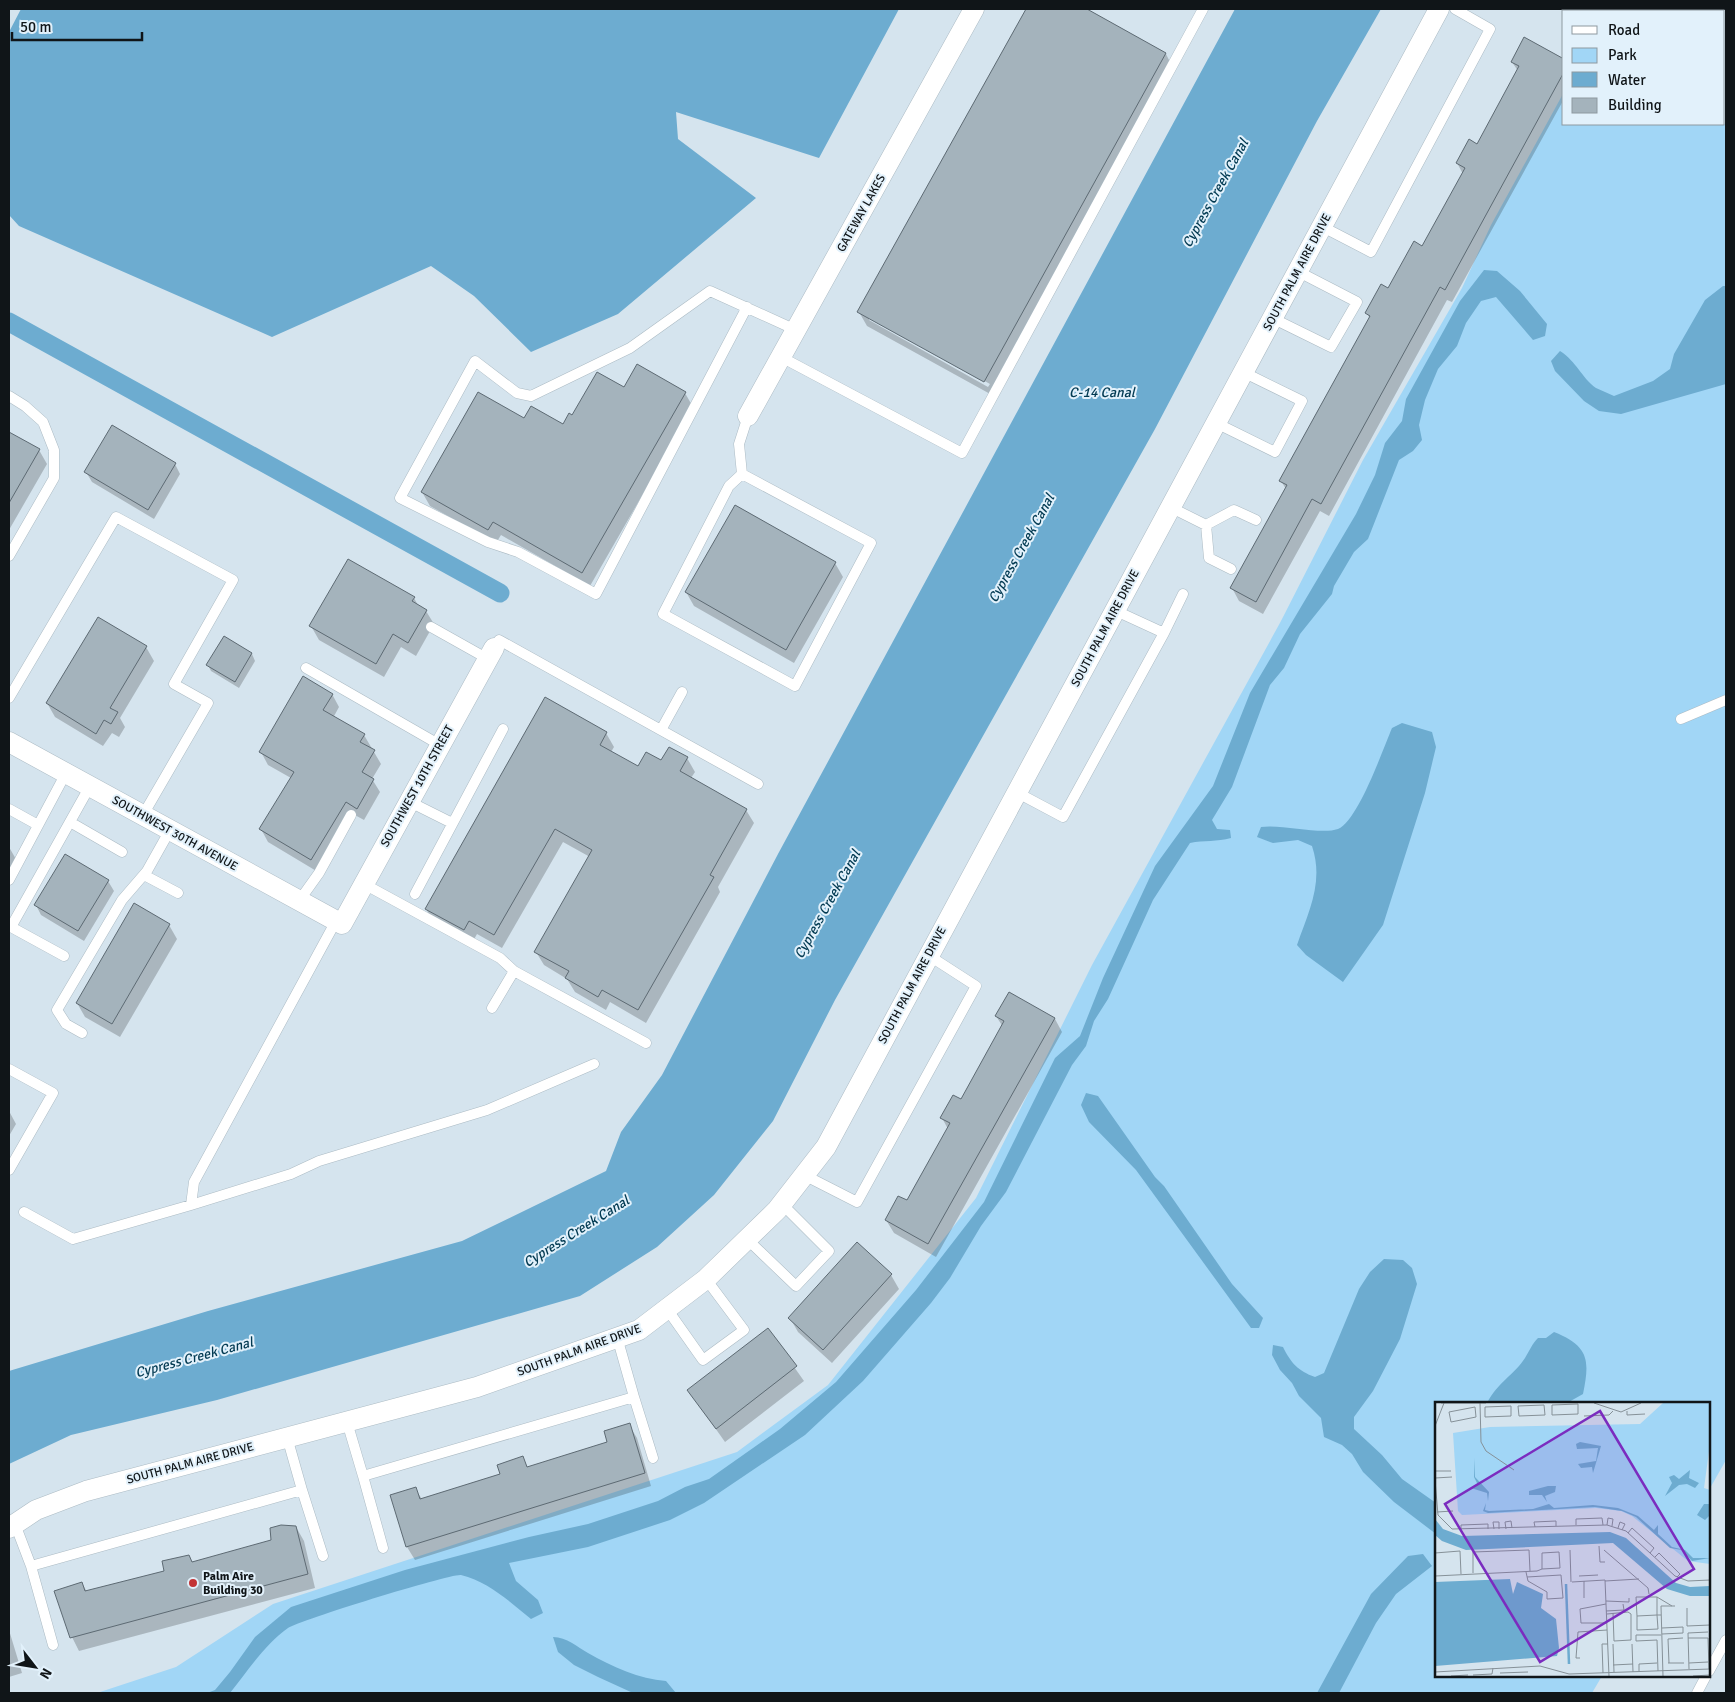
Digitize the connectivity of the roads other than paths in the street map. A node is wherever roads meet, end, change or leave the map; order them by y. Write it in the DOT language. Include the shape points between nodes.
graph roads {
  1 [pos="974,9"];
  2 [pos="1203,9"];
  3 [pos="1439,9"];
  4 [pos="1455,9"];
  5 [pos="1322,226"];
  6 [pos="1297,271"];
  7 [pos="747,307"];
  8 [pos="1272,318"];
  9 [pos="796,330"];
  10 [pos="781,357"];
  11 [pos="1243,372"];
  12 [pos="9,396"];
  13 [pos="748,416"];
  14 [pos="1216,422"];
  15 [pos="742,474"];
  16 [pos="1170,507"];
  17 [pos="1256,520"];
  18 [pos="1206,525"];
  19 [pos="9,556"];
  20 [pos="1231,570"];
  21 [pos="1183,594"];
  22 [pos="1114,610"];
  23 [pos="431,627"];
  24 [pos="1164,633"];
  25 [pos="494,649"];
  26 [pos="306,668"];
  27 [pos="682,692"];
  28 [pos="9,698"];
  29 [pos="1726,700"];
  30 [pos="1681,719"];
  31 [pos="503,730"];
  32 [pos="661,730"];
  33 [pos="9,742"];
  34 [pos="440,745"];
  35 [pos="66,773"];
  36 [pos="758,784"];
  37 [pos="90,786"];
  38 [pos="1016,792"];
  39 [pos="408,801"];
  40 [pos="9,809"];
  41 [pos="143,815"];
  42 [pos="351,815"];
  43 [pos="70,822"];
  44 [pos="452,823"];
  45 [pos="38,825"];
  46 [pos="170,830"];
  47 [pos="122,852"];
  48 [pos="144,874"];
  49 [pos="9,880"];
  50 [pos="364,884"];
  51 [pos="178,893"];
  52 [pos="415,894"];
  53 [pos="299,901"];
  54 [pos="339,923"];
  55 [pos="928,955"];
  56 [pos="64,956"];
  57 [pos="514,971"];
  58 [pos="492,1008"];
  59 [pos="82,1034"];
  60 [pos="646,1043"];
  61 [pos="594,1064"];
  62 [pos="9,1069"];
  63 [pos="9,1170"];
  64 [pos="804,1176"];
  65 [pos="782,1204"];
  66 [pos="190,1205"];
  67 [pos="24,1212"];
  68 [pos="747,1239"];
  69 [pos="706,1279"];
  70 [pos="667,1309"];
  71 [pos="617,1337"];
  72 [pos="634,1397"];
  73 [pos="347,1422"];
  74 [pos="287,1438"];
  75 [pos="653,1458"];
  76 [pos="363,1476"];
  77 [pos="302,1490"];
  78 [pos="12,1526"];
  79 [pos="384,1548"];
  80 [pos="323,1556"];
  81 [pos="31,1566"];
  82 [pos="1726,1640"];
  83 [pos="53,1645"];
  84 [pos="1710,1670"];
  85 [pos="1705,1677"];
  86 [pos="1697,1693"];
  1 -- 9 [label="street, GATEWAY LAKES"];
  2 -- 10 [label="lane" via="962,453"];
  3 -- 5 [label="street, SOUTH PALM AIRE DRIVE"];
  4 -- 5 [label="lane" via="1490,28 1371,252"];
  5 -- 6 [label="street, SOUTH PALM AIRE DRIVE"];
  6 -- 8 [label="street, SOUTH PALM AIRE DRIVE"];
  6 -- 8 [label="lane" via="1357,302 1332,348"];
  7 -- 7 [label="lane" via="710,291 630,348 531,396 518,393 475,361 400,498 488,542 518,552 596,594"];
  7 -- 9 [label="lane"];
  8 -- 11 [label="street, SOUTH PALM AIRE DRIVE"];
  9 -- 10 [label="street, GATEWAY LAKES"];
  10 -- 13 [label="street, GATEWAY LAKES"];
  11 -- 14 [label="street, SOUTH PALM AIRE DRIVE"];
  11 -- 14 [label="lane" via="1302,401 1275,452"];
  12 -- 19 [label="lane" via="43,422 54,450 54,478"];
  13 -- 15 [label="lane" via="739,444"];
  14 -- 16 [label="street, SOUTH PALM AIRE DRIVE"];
  15 -- 15 [label="lane" via="871,543 796,686 662,614 728,486"];
  16 -- 18 [label="lane"];
  16 -- 22 [label="street, SOUTH PALM AIRE DRIVE"];
  17 -- 18 [label="lane" via="1234,510"];
  18 -- 20 [label="lane" via="1209,558"];
  21 -- 24 [label="lane"];
  22 -- 24 [label="lane"];
  22 -- 38 [label="street, SOUTH PALM AIRE DRIVE"];
  23 -- 25 [label="lane"];
  24 -- 38 [label="lane" via="1063,817"];
  25 -- 32 [label="lane"];
  25 -- 34 [label="street, SOUTHWEST 10TH STREET"];
  26 -- 34 [label="lane"];
  27 -- 32 [label="lane"];
  28 -- 41 [label="lane" via="116,517 232,580 174,684 208,703"];
  29 -- 30 [label="lane"];
  31 -- 44 [label="lane"];
  32 -- 36 [label="lane"];
  33 -- 35 [label="street, SOUTHWEST 30TH AVENUE"];
  34 -- 39 [label="street, SOUTHWEST 10TH STREET"];
  35 -- 37 [label="street, SOUTHWEST 30TH AVENUE"];
  35 -- 45 [label="lane"];
  37 -- 41 [label="street, SOUTHWEST 30TH AVENUE"];
  37 -- 43 [label="lane"];
  38 -- 55 [label="street, SOUTH PALM AIRE DRIVE"];
  39 -- 44 [label="lane"];
  39 -- 50 [label="street, SOUTHWEST 10TH STREET"];
  40 -- 45 [label="lane"];
  41 -- 46 [label="street, SOUTHWEST 30TH AVENUE"];
  42 -- 53 [label="lane" via="319,873"];
  43 -- 47 [label="lane"];
  43 -- 56 [label="lane" via="11,927"];
  44 -- 52 [label="lane"];
  45 -- 49 [label="lane"];
  46 -- 48 [label="lane"];
  46 -- 53 [label="street, SOUTHWEST 30TH AVENUE"];
  48 -- 51 [label="lane"];
  48 -- 59 [label="lane" via="122,900 57,1010 66,1024"];
  50 -- 54 [label="street, SOUTHWEST 10TH STREET"];
  50 -- 57 [label="lane" via="500,958"];
  53 -- 54 [label="street, SOUTHWEST 30TH AVENUE"];
  54 -- 66 [label="lane" via="194,1182"];
  55 -- 64 [label="street, SOUTH PALM AIRE DRIVE" via="826,1147"];
  55 -- 64 [label="lane" via="976,986 857,1202"];
  57 -- 58 [label="lane"];
  57 -- 60 [label="lane"];
  61 -- 66 [label="lane" via="487,1110 319,1161 291,1174"];
  62 -- 63 [label="lane" via="53,1093"];
  64 -- 65 [label="street, SOUTH PALM AIRE DRIVE"];
  65 -- 68 [label="street, SOUTH PALM AIRE DRIVE"];
  65 -- 68 [label="lane" via="829,1251 796,1286"];
  66 -- 67 [label="lane" via="73,1239"];
  68 -- 69 [label="street, SOUTH PALM AIRE DRIVE"];
  69 -- 70 [label="street, SOUTH PALM AIRE DRIVE"];
  69 -- 70 [label="lane" via="744,1330 703,1360"];
  70 -- 71 [label="street, SOUTH PALM AIRE DRIVE" via="639,1330"];
  71 -- 72 [label="lane"];
  71 -- 73 [label="street, SOUTH PALM AIRE DRIVE" via="477,1387"];
  72 -- 75 [label="lane"];
  72 -- 76 [label="lane"];
  73 -- 74 [label="street, SOUTH PALM AIRE DRIVE"];
  73 -- 76 [label="lane"];
  74 -- 77 [label="lane"];
  74 -- 78 [label="street, SOUTH PALM AIRE DRIVE" via="86,1491 36,1510"];
  76 -- 79 [label="lane"];
  77 -- 80 [label="lane"];
  77 -- 81 [label="lane"];
  78 -- 81 [label="lane"];
  81 -- 83 [label="lane"];
  82 -- 84 [label="lane"];
  85 -- 86 [label="lane"];
}
